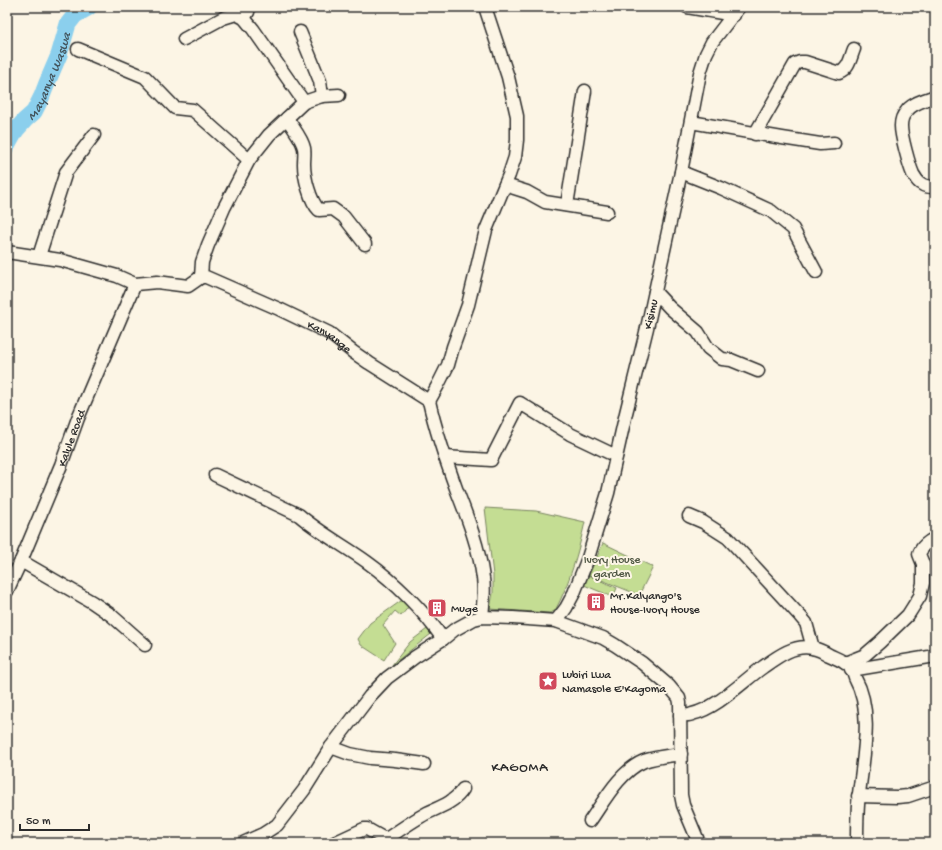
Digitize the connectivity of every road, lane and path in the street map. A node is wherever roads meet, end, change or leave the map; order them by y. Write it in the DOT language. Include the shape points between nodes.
graph roads {
  1 [pos="485,7"];
  2 [pos="688,7"];
  3 [pos="736,11"];
  4 [pos="246,12"];
  5 [pos="300,32"];
  6 [pos="184,39"];
  7 [pos="78,49"];
  8 [pos="854,49"];
  9 [pos="585,91"];
  10 [pos="339,95"];
  11 [pos="322,96"];
  12 [pos="935,96"];
  13 [pos="304,102"];
  14 [pos="287,118"];
  15 [pos="691,122"];
  16 [pos="755,134"];
  17 [pos="94,135"];
  18 [pos="834,144"];
  19 [pos="249,160"];
  20 [pos="681,172"];
  21 [pos="505,185"];
  22 [pos="935,187"];
  23 [pos="567,205"];
  24 [pos="606,212"];
  25 [pos="365,244"];
  26 [pos="7,252"];
  27 [pos="39,256"];
  28 [pos="816,272"];
  29 [pos="201,277"];
  30 [pos="135,284"];
  31 [pos="655,292"];
  32 [pos="758,371"];
  33 [pos="429,401"];
  34 [pos="616,456"];
  35 [pos="445,457"];
  36 [pos="215,475"];
  37 [pos="689,516"];
  38 [pos="935,538"];
  39 [pos="21,560"];
  40 [pos="7,591"];
  41 [pos="482,618"];
  42 [pos="556,621"];
  43 [pos="443,639"];
  44 [pos="146,644"];
  45 [pos="813,648"];
  46 [pos="935,656"];
  47 [pos="848,667"];
  48 [pos="680,715"];
  49 [pos="331,748"];
  50 [pos="681,754"];
  51 [pos="424,764"];
  52 [pos="935,787"];
  53 [pos="462,789"];
  54 [pos="858,796"];
  55 [pos="590,821"];
  56 [pos="398,838"];
  57 [pos="259,840"];
  58 [pos="243,843"];
  59 [pos="334,843"];
  60 [pos="699,843"];
  61 [pos="857,843"];
  1 -- 21 [label="street" via="508,77 517,116 515,157"];
  2 -- 3 [label="street"];
  3 -- 15 [label="street, Kisimu" via="706,54"];
  4 -- 6 [label="street" via="223,18"];
  4 -- 13 [label="street" via="253,29"];
  5 -- 11 [label="street" via="320,81"];
  7 -- 19 [label="street" via="145,77 175,108 193,110"];
  8 -- 16 [label="street" via="847,67 839,73 805,62 795,64"];
  9 -- 23 [label="street"];
  10 -- 11 [label="street"];
  11 -- 13 [label="street"];
  12 -- 22 [label="street" via="907,110 902,118 901,127 915,178 924,186"];
  13 -- 14 [label="street"];
  14 -- 19 [label="street"];
  14 -- 25 [label="street" via="304,148 305,174 316,206 319,210 333,209 344,217"];
  15 -- 16 [label="street"];
  15 -- 20 [label="street, Kisimu"];
  16 -- 18 [label="street"];
  17 -- 27 [label="street" via="66,172"];
  19 -- 29 [label="street" via="216,226 202,262"];
  20 -- 28 [label="street" via="771,211 793,229"];
  20 -- 31 [label="street, Kisimu"];
  21 -- 23 [label="street" via="546,202"];
  21 -- 33 [label="street" via="486,230 468,305 448,365"];
  23 -- 24 [label="street"];
  26 -- 27 [label="street"];
  27 -- 30 [label="street" via="117,276"];
  29 -- 30 [label="street" via="188,286 157,282"];
  29 -- 33 [label="street, Kanyange" via="206,277 329,333 369,363"];
  30 -- 39 [label="street, Kalule Road"];
  31 -- 32 [label="street" via="698,332 708,348 722,358"];
  31 -- 34 [label="street, Kisimu"];
  33 -- 35 [label="street"];
  34 -- 35 [label="street" via="570,434 520,403 491,460"];
  34 -- 42 [label="street, Kisimu" via="608,493 588,558 574,593"];
  35 -- 41 [label="street" via="477,548 484,579"];
  36 -- 43 [label="street" via="299,515 368,563 399,589 433,624"];
  37 -- 45 [label="street" via="728,538 806,623"];
  38 -- 47 [label="street" via="922,548 919,554 923,564 923,583 920,596 908,615 865,655"];
  39 -- 40 [label="street, Kalule Road"];
  39 -- 44 [label="street" via="92,602"];
  41 -- 42 [label="street"];
  41 -- 43 [label="street" via="465,623"];
  42 -- 48 [label="street" via="603,638 642,663 677,694"];
  43 -- 49 [label="street" via="387,678 370,696"];
  45 -- 47 [label="street"];
  45 -- 48 [label="street" via="800,647 788,651 707,708 692,715"];
  46 -- 47 [label="street"];
  47 -- 54 [label="street" via="864,701 866,720"];
  48 -- 50 [label="street"];
  49 -- 51 [label="street" via="370,758"];
  49 -- 57 [label="street" via="304,790 277,825 263,834"];
  50 -- 55 [label="street" via="636,765 615,786"];
  50 -- 60 [label="street" via="683,805"];
  52 -- 54 [label="street" via="908,796"];
  53 -- 56 [label="street" via="445,805 399,829"];
  54 -- 61 [label="street"];
  56 -- 59 [label="street" via="383,838 364,829"];
  57 -- 58 [label="street"];
}
